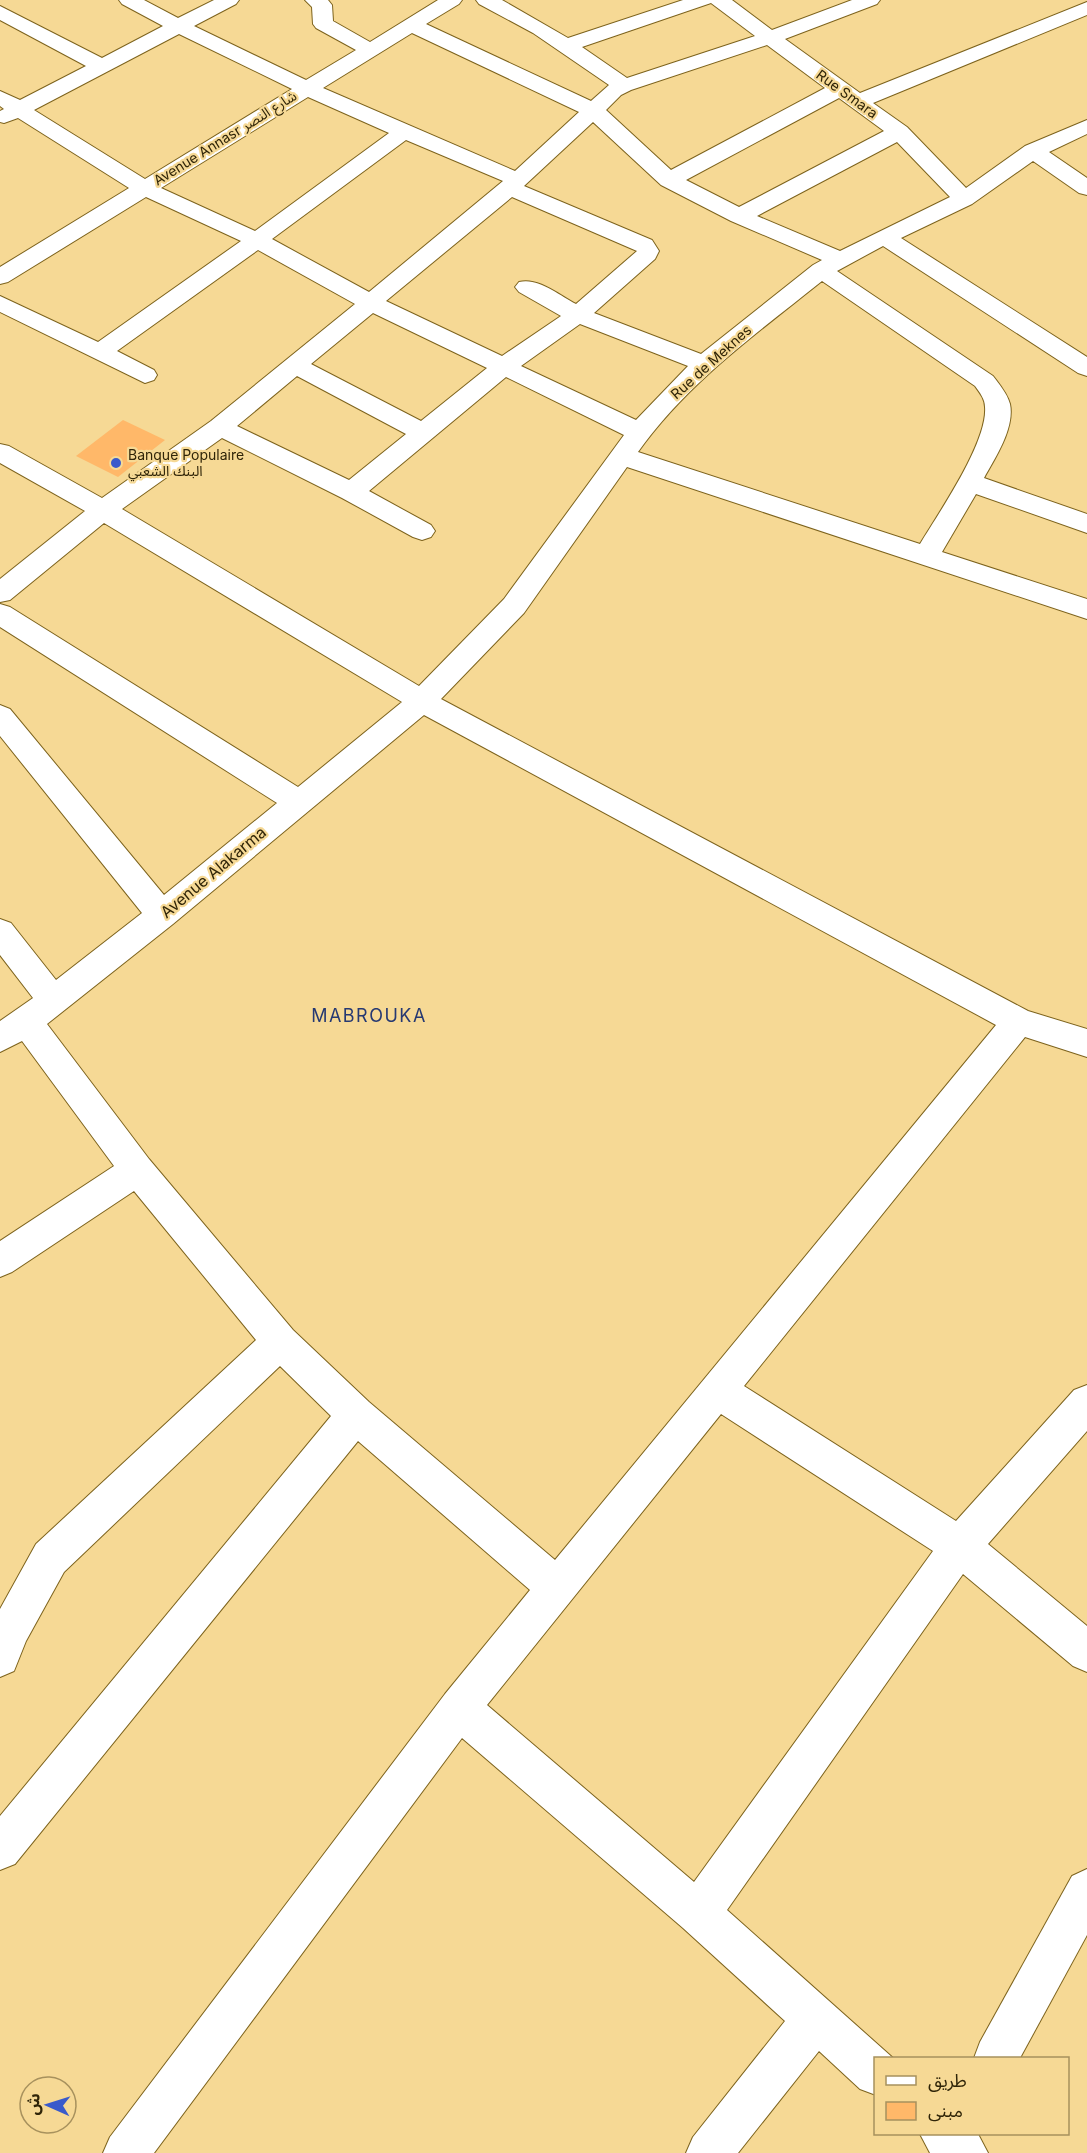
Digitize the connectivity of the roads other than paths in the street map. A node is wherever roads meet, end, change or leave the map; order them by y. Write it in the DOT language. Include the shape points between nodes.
graph roads {
  1 [pos="129,0"];
  2 [pos="229,0"];
  3 [pos="315,0"];
  4 [pos="452,0"];
  5 [pos="702,0"];
  6 [pos="719,0"];
  7 [pos="870,0"];
  8 [pos="495,1"];
  9 [pos="1087,8"];
  10 [pos="0,12"];
  11 [pos="412,25"];
  12 [pos="178,27"];
  13 [pos="771,37"];
  14 [pos="566,45"];
  15 [pos="370,50"];
  16 [pos="101,66"];
  17 [pos="624,86"];
  18 [pos="305,89"];
  19 [pos="839,89"];
  20 [pos="0,97"];
  21 [pos="857,102"];
  22 [pos="20,108"];
  23 [pos="594,110"];
  24 [pos="0,120"];
  25 [pos="1087,126"];
  26 [pos="404,132"];
  27 [pos="899,132"];
  28 [pos="1033,151"];
  29 [pos="669,180"];
  30 [pos="514,184"];
  31 [pos="144,188"];
  32 [pos="1087,188"];
  33 [pos="964,200"];
  34 [pos="739,216"];
  35 [pos="884,237"];
  36 [pos="257,240"];
  37 [pos="830,265"];
  38 [pos="0,278"];
  39 [pos="527,287"];
  40 [pos="369,302"];
  41 [pos="0,303"];
  42 [pos="578,315"];
  43 [pos="100,351"];
  44 [pos="704,364"];
  45 [pos="294,365"];
  46 [pos="503,367"];
  47 [pos="1087,368"];
  48 [pos="145,375"];
  49 [pos="220,427"];
  50 [pos="639,432"];
  51 [pos="424,433"];
  52 [pos="0,452"];
  53 [pos="622,456"];
  54 [pos="969,482"];
  55 [pos="351,492"];
  56 [pos="103,510"];
  57 [pos="1087,524"];
  58 [pos="422,531"];
  59 [pos="926,556"];
  60 [pos="0,593"];
  61 [pos="1087,609"];
  62 [pos="0,614"];
  63 [pos="422,700"];
  64 [pos="0,716"];
  65 [pos="297,801"];
  66 [pos="162,915"];
  67 [pos="0,932"];
  68 [pos="53,1000"];
  69 [pos="1018,1021"];
  70 [pos="13,1030"];
  71 [pos="1087,1043"];
  72 [pos="137,1170"];
  73 [pos="0,1261"];
  74 [pos="280,1342"];
  75 [pos="717,1390"];
  76 [pos="1087,1403"];
  77 [pos="356,1415"];
  78 [pos="960,1546"];
  79 [pos="558,1588"];
  80 [pos="1087,1652"];
  81 [pos="0,1657"];
  82 [pos="459,1708"];
  83 [pos="0,1849"];
  84 [pos="1087,1891"];
  85 [pos="698,1913"];
  86 [pos="816,2019"];
  87 [pos="997,2057"];
  88 [pos="874,2071"];
  89 [pos="126,2153"];
  90 [pos="709,2153"];
  1 -- 12 [label="street"];
  2 -- 12 [label="street"];
  3 -- 15 [label="street" via="323,9 323,24"];
  4 -- 11 [label="street, Avenue Annasr شارع النصر"];
  5 -- 14 [label="street"];
  6 -- 13 [label="street, Rue Smara"];
  7 -- 13 [label="street"];
  8 -- 14 [label="street"];
  9 -- 21 [label="street"];
  10 -- 16 [label="street"];
  11 -- 15 [label="street, Avenue Annasr شارع النصر"];
  11 -- 23 [label="street"];
  12 -- 16 [label="street"];
  12 -- 18 [label="street"];
  13 -- 17 [label="street"];
  13 -- 19 [label="street, Rue Smara"];
  14 -- 17 [label="street"];
  15 -- 18 [label="street, Avenue Annasr شارع النصر"];
  16 -- 22 [label="street"];
  17 -- 23 [label="street"];
  18 -- 26 [label="street"];
  18 -- 31 [label="street, Avenue Annasr شارع النصر"];
  19 -- 21 [label="street, Rue Smara"];
  19 -- 29 [label="street"];
  20 -- 22 [label="street"];
  21 -- 27 [label="street, Rue Smara"];
  22 -- 24 [label="street"];
  22 -- 31 [label="street"];
  23 -- 29 [label="street"];
  23 -- 30 [label="street"];
  25 -- 28 [label="street, Rue de Meknes"];
  26 -- 30 [label="street"];
  26 -- 36 [label="street"];
  27 -- 33 [label="street, Rue Smara"];
  27 -- 34 [label="street"];
  28 -- 32 [label="street"];
  28 -- 33 [label="street, Rue de Meknes"];
  29 -- 34 [label="street"];
  30 -- 40 [label="street"];
  30 -- 42 [label="street" via="646,247 648,253 643,259"];
  31 -- 36 [label="street"];
  31 -- 38 [label="street, Avenue Annasr شارع النصر"];
  33 -- 35 [label="street, Rue de Meknes"];
  34 -- 37 [label="street"];
  35 -- 37 [label="street, Rue de Meknes"];
  35 -- 47 [label="street"];
  36 -- 40 [label="street"];
  36 -- 43 [label="street"];
  37 -- 44 [label="street, Rue de Meknes"];
  37 -- 54 [label="street" via="984,381 995,396 999,410 996,428"];
  39 -- 42 [label="street"];
  40 -- 45 [label="street"];
  40 -- 46 [label="street"];
  41 -- 43 [label="street"];
  42 -- 44 [label="street"];
  42 -- 46 [label="street"];
  43 -- 48 [label="street"];
  44 -- 50 [label="street, Rue de Meknes"];
  45 -- 49 [label="street"];
  45 -- 51 [label="street"];
  46 -- 50 [label="street"];
  46 -- 51 [label="street"];
  49 -- 55 [label="street"];
  49 -- 56 [label="street"];
  50 -- 53 [label="street, Rue de Meknes"];
  51 -- 55 [label="street"];
  52 -- 56 [label="street"];
  53 -- 59 [label="street"];
  53 -- 63 [label="street, Rue de Meknes" via="514,606"];
  54 -- 57 [label="street"];
  54 -- 59 [label="street"];
  55 -- 58 [label="street"];
  56 -- 60 [label="street"];
  56 -- 63 [label="street"];
  59 -- 61 [label="street"];
  62 -- 65 [label="street"];
  63 -- 65 [label="street, Avenue Alakarma"];
  63 -- 69 [label="street"];
  64 -- 66 [label="street"];
  65 -- 66 [label="street, Avenue Alakarma"];
  66 -- 68 [label="street, Avenue Alakarma"];
  67 -- 68 [label="street"];
  68 -- 70 [label="street, Avenue Alakarma"];
  69 -- 71 [label="street"];
  69 -- 75 [label="street"];
  70 -- 72 [label="street"];
  72 -- 73 [label="street"];
  72 -- 74 [label="street"];
  74 -- 77 [label="street"];
  74 -- 81 [label="street" via="50,1558 10,1629"];
  75 -- 78 [label="street"];
  75 -- 79 [label="street"];
  76 -- 78 [label="street"];
  77 -- 79 [label="street"];
  77 -- 83 [label="street"];
  78 -- 80 [label="street"];
  78 -- 85 [label="street"];
  79 -- 82 [label="street"];
  82 -- 85 [label="street"];
  82 -- 89 [label="street"];
  84 -- 87 [label="street"];
  85 -- 86 [label="street"];
  86 -- 88 [label="street"];
  86 -- 90 [label="street"];
}
